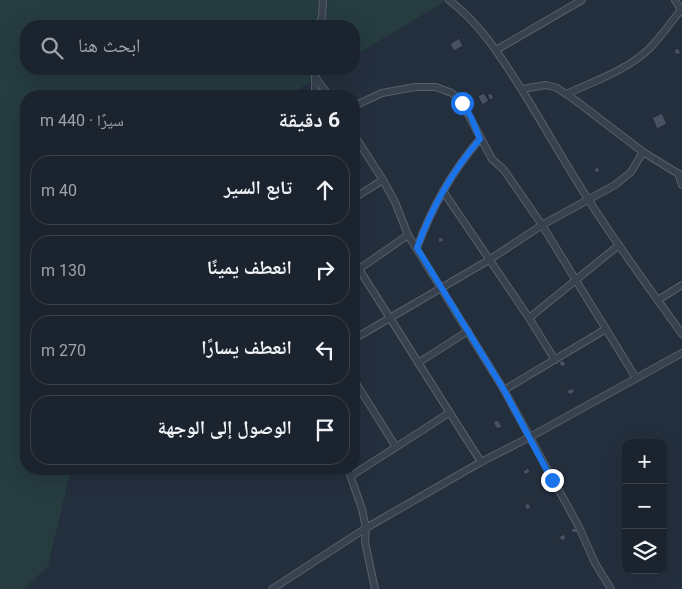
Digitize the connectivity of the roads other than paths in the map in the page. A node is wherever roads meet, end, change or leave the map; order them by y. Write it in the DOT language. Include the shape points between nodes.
graph roads {
  1 [pos="323,0"];
  2 [pos="449,0"];
  3 [pos="582,0"];
  4 [pos="675,0"];
  5 [pos="681,11"];
  6 [pos="321,20"];
  7 [pos="496,50"];
  8 [pos="316,75"];
  9 [pos="316,78"];
  10 [pos="522,89"];
  11 [pos="315,90"];
  12 [pos="325,90"];
  13 [pos="566,94"];
  14 [pos="360,103"];
  15 [pos="480,139"];
  16 [pos="360,144"];
  17 [pos="643,152"];
  18 [pos="680,174"];
  19 [pos="383,180"];
  20 [pos="682,185"];
  21 [pos="443,191"];
  22 [pos="360,194"];
  23 [pos="588,200"];
  24 [pos="542,225"];
  25 [pos="408,235"];
  26 [pos="619,245"];
  27 [pos="417,248"];
  28 [pos="490,260"];
  29 [pos="360,265"];
  30 [pos="360,273"];
  31 [pos="575,280"];
  32 [pos="682,285"];
  33 [pos="442,289"];
  34 [pos="658,300"];
  35 [pos="390,318"];
  36 [pos="529,318"];
  37 [pos="606,329"];
  38 [pos="468,331"];
  39 [pos="682,334"];
  40 [pos="360,336"];
  41 [pos="679,354"];
  42 [pos="554,360"];
  43 [pos="682,362"];
  44 [pos="418,363"];
  45 [pos="636,378"];
  46 [pos="360,390"];
  47 [pos="504,390"];
  48 [pos="449,413"];
  49 [pos="530,437"];
  50 [pos="396,447"];
  51 [pos="480,462"];
  52 [pos="360,470"];
  53 [pos="351,476"];
  54 [pos="366,528"];
  55 [pos="272,589"];
  56 [pos="375,589"];
  57 [pos="611,589"];
  1 -- 6 [label="street"];
  2 -- 7 [label="street" via="479,27"];
  3 -- 7 [label="street"];
  4 -- 5 [label="street"];
  5 -- 13 [label="street" via="636,60"];
  7 -- 10 [label="street"];
  8 -- 9 [label="street"];
  9 -- 11 [label="street"];
  9 -- 12 [label="street"];
  10 -- 13 [label="street" via="546,85"];
  10 -- 23 [label="street"];
  13 -- 17 [label="street"];
  14 -- 15 [label="street" via="382,92 436,87 452,93 462,103"];
  15 -- 21 [label="street"];
  15 -- 24 [label="street"];
  16 -- 19 [label="street"];
  17 -- 18 [label="street"];
  17 -- 23 [label="street" via="631,172"];
  18 -- 20 [label="street"];
  19 -- 22 [label="street"];
  19 -- 25 [label="street"];
  21 -- 27 [label="street" via="426,221"];
  21 -- 28 [label="street"];
  23 -- 24 [label="street"];
  23 -- 26 [label="street"];
  24 -- 28 [label="street"];
  24 -- 31 [label="street"];
  25 -- 27 [label="street"];
  25 -- 29 [label="street"];
  26 -- 31 [label="street"];
  26 -- 34 [label="street"];
  27 -- 33 [label="street"];
  28 -- 33 [label="street"];
  28 -- 36 [label="street"];
  30 -- 35 [label="street"];
  31 -- 36 [label="street"];
  31 -- 37 [label="street"];
  32 -- 34 [label="street"];
  33 -- 35 [label="street"];
  33 -- 38 [label="street"];
  34 -- 39 [label="street"];
  35 -- 40 [label="street"];
  35 -- 44 [label="street"];
  36 -- 42 [label="street"];
  37 -- 42 [label="street"];
  37 -- 45 [label="street"];
  38 -- 44 [label="street"];
  38 -- 47 [label="street"];
  41 -- 43 [label="street"];
  41 -- 45 [label="street"];
  42 -- 47 [label="street"];
  44 -- 48 [label="street"];
  45 -- 49 [label="street"];
  46 -- 50 [label="street"];
  47 -- 49 [label="street"];
  48 -- 50 [label="street"];
  48 -- 51 [label="street"];
  49 -- 51 [label="street"];
  49 -- 57 [label="street"];
  50 -- 52 [label="street"];
  51 -- 54 [label="street"];
  53 -- 54 [label="street"];
  54 -- 55 [label="street"];
  54 -- 56 [label="street" via="365,542"];
}
